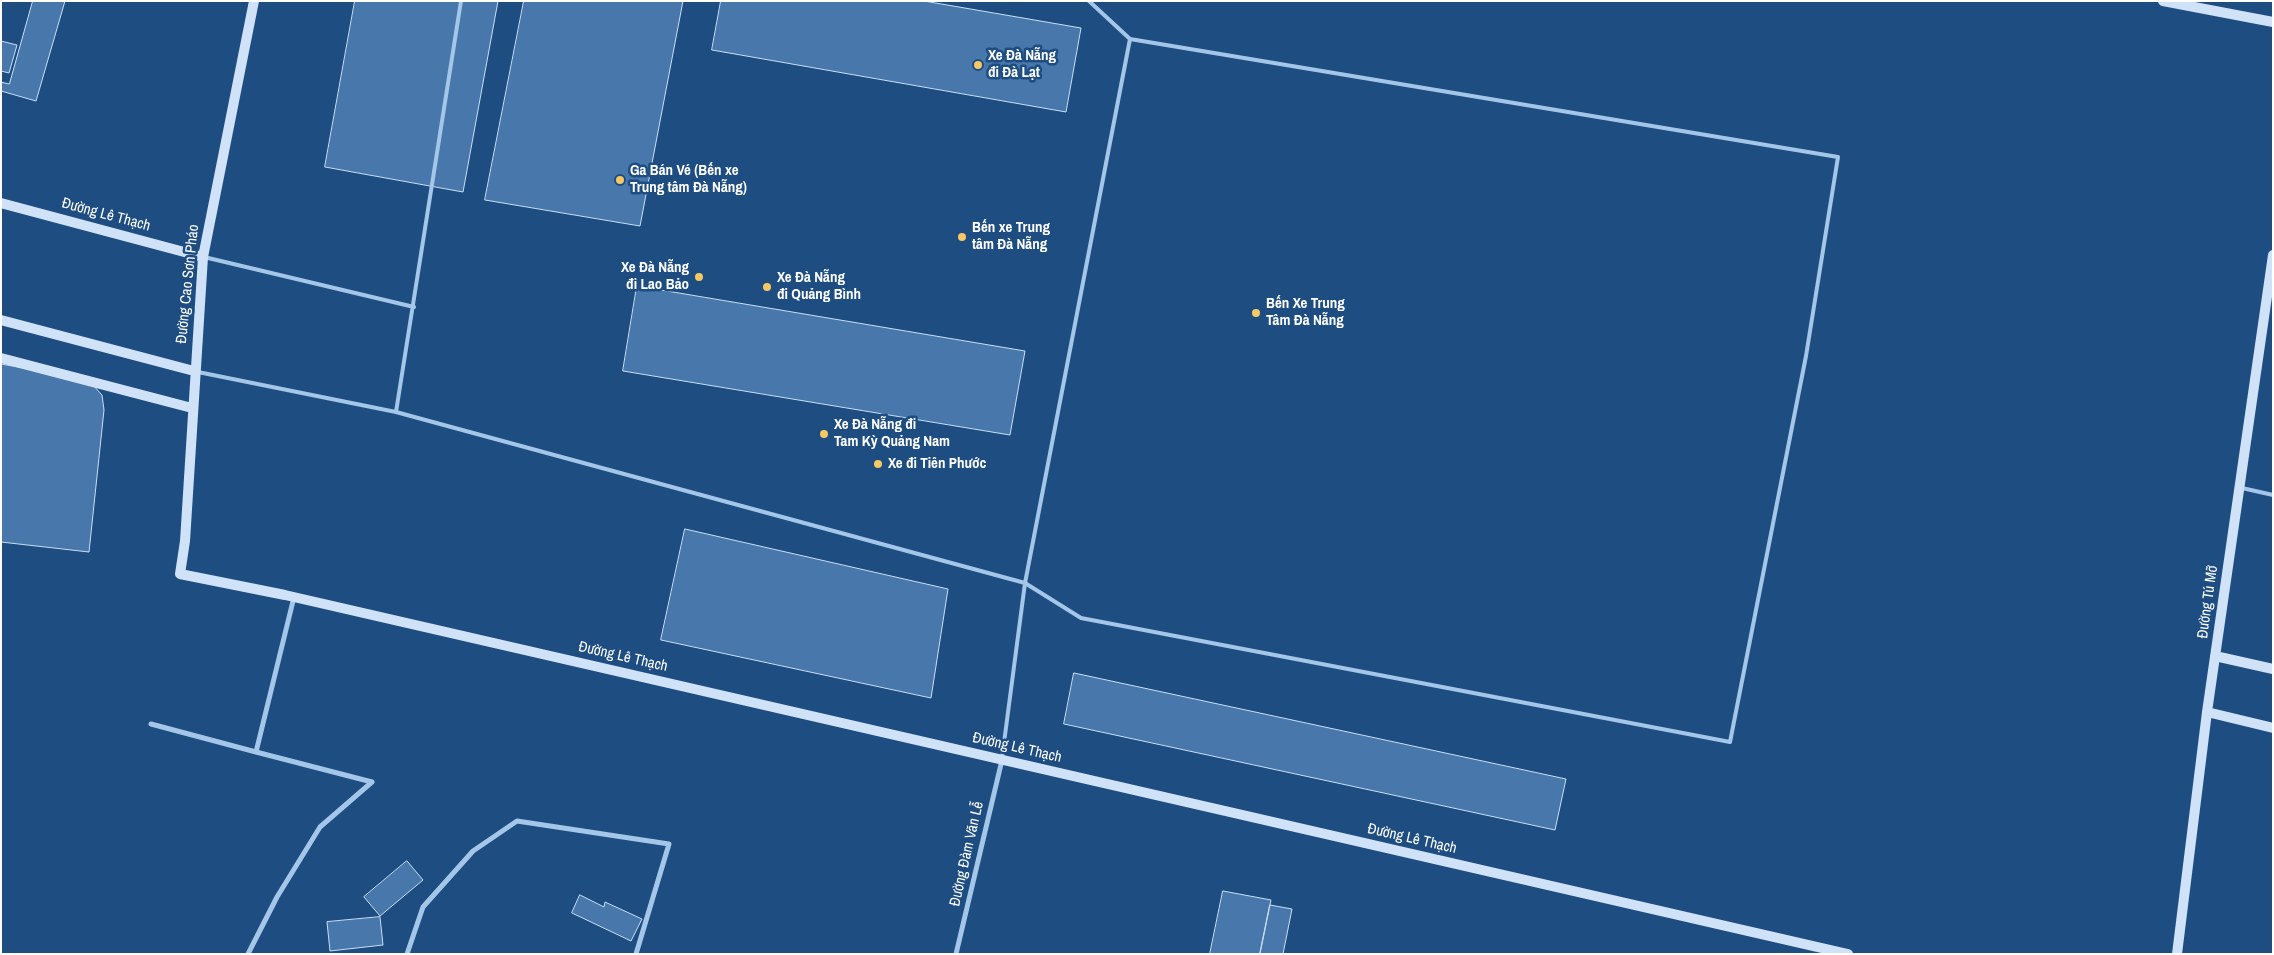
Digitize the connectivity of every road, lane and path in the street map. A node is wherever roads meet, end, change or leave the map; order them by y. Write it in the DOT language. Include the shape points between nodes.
graph roads {
  1 [pos="254,1"];
  2 [pos="461,1"];
  3 [pos="1089,1"];
  4 [pos="2162,1"];
  5 [pos="2273,22"];
  6 [pos="1130,39"];
  7 [pos="1,203"];
  8 [pos="203,256"];
  9 [pos="2273,256"];
  10 [pos="414,307"];
  11 [pos="1,320"];
  12 [pos="1,358"];
  13 [pos="194,371"];
  14 [pos="192,408"];
  15 [pos="396,412"];
  16 [pos="2239,488"];
  17 [pos="2273,495"];
  18 [pos="180,574"];
  19 [pos="1025,583"];
  20 [pos="294,597"];
  21 [pos="2215,656"];
  22 [pos="2273,669"];
  23 [pos="2207,712"];
  24 [pos="151,724"];
  25 [pos="2273,728"];
  26 [pos="256,752"];
  27 [pos="1002,760"];
  28 [pos="248,954"];
  29 [pos="407,954"];
  30 [pos="636,954"];
  31 [pos="956,954"];
  32 [pos="1848,954"];
  33 [pos="2177,954"];
  1 -- 8 [label="street, Đường Cao Sơn Pháo"];
  2 -- 10 [label="lane"];
  3 -- 6 [label="lane"];
  4 -- 5 [label="street"];
  6 -- 19 [label="lane"];
  6 -- 19 [label="lane" via="1838,156 1806,356 1730,742 1081,618"];
  7 -- 8 [label="street, Đường Lê Thạch"];
  8 -- 10 [label="lane"];
  8 -- 13 [label="street, Đường Cao Sơn Pháo"];
  9 -- 16 [label="street, Đường Tú Mỡ"];
  10 -- 15 [label="lane"];
  11 -- 13 [label="street"];
  12 -- 14 [label="street"];
  13 -- 14 [label="street, Đường Cao Sơn Pháo"];
  13 -- 15 [label="lane"];
  14 -- 18 [label="street, Đường Cao Sơn Pháo" via="185,541"];
  15 -- 19 [label="lane"];
  16 -- 17 [label="lane"];
  16 -- 21 [label="street, Đường Tú Mỡ"];
  18 -- 20 [label="street, Đường Lê Thạch"];
  19 -- 27 [label="lane"];
  20 -- 26 [label="street"];
  20 -- 27 [label="street, Đường Lê Thạch"];
  21 -- 22 [label="street"];
  21 -- 23 [label="street, Đường Tú Mỡ"];
  23 -- 25 [label="street"];
  23 -- 33 [label="street, Đường Tú Mỡ"];
  24 -- 26 [label="street"];
  26 -- 28 [label="street" via="372,782 320,827 277,897"];
  27 -- 31 [label="street, Đường Đàm Văn Lễ"];
  27 -- 32 [label="street, Đường Lê Thạch"];
  29 -- 30 [label="street" via="423,907 473,851 516,821 669,844"];
}
